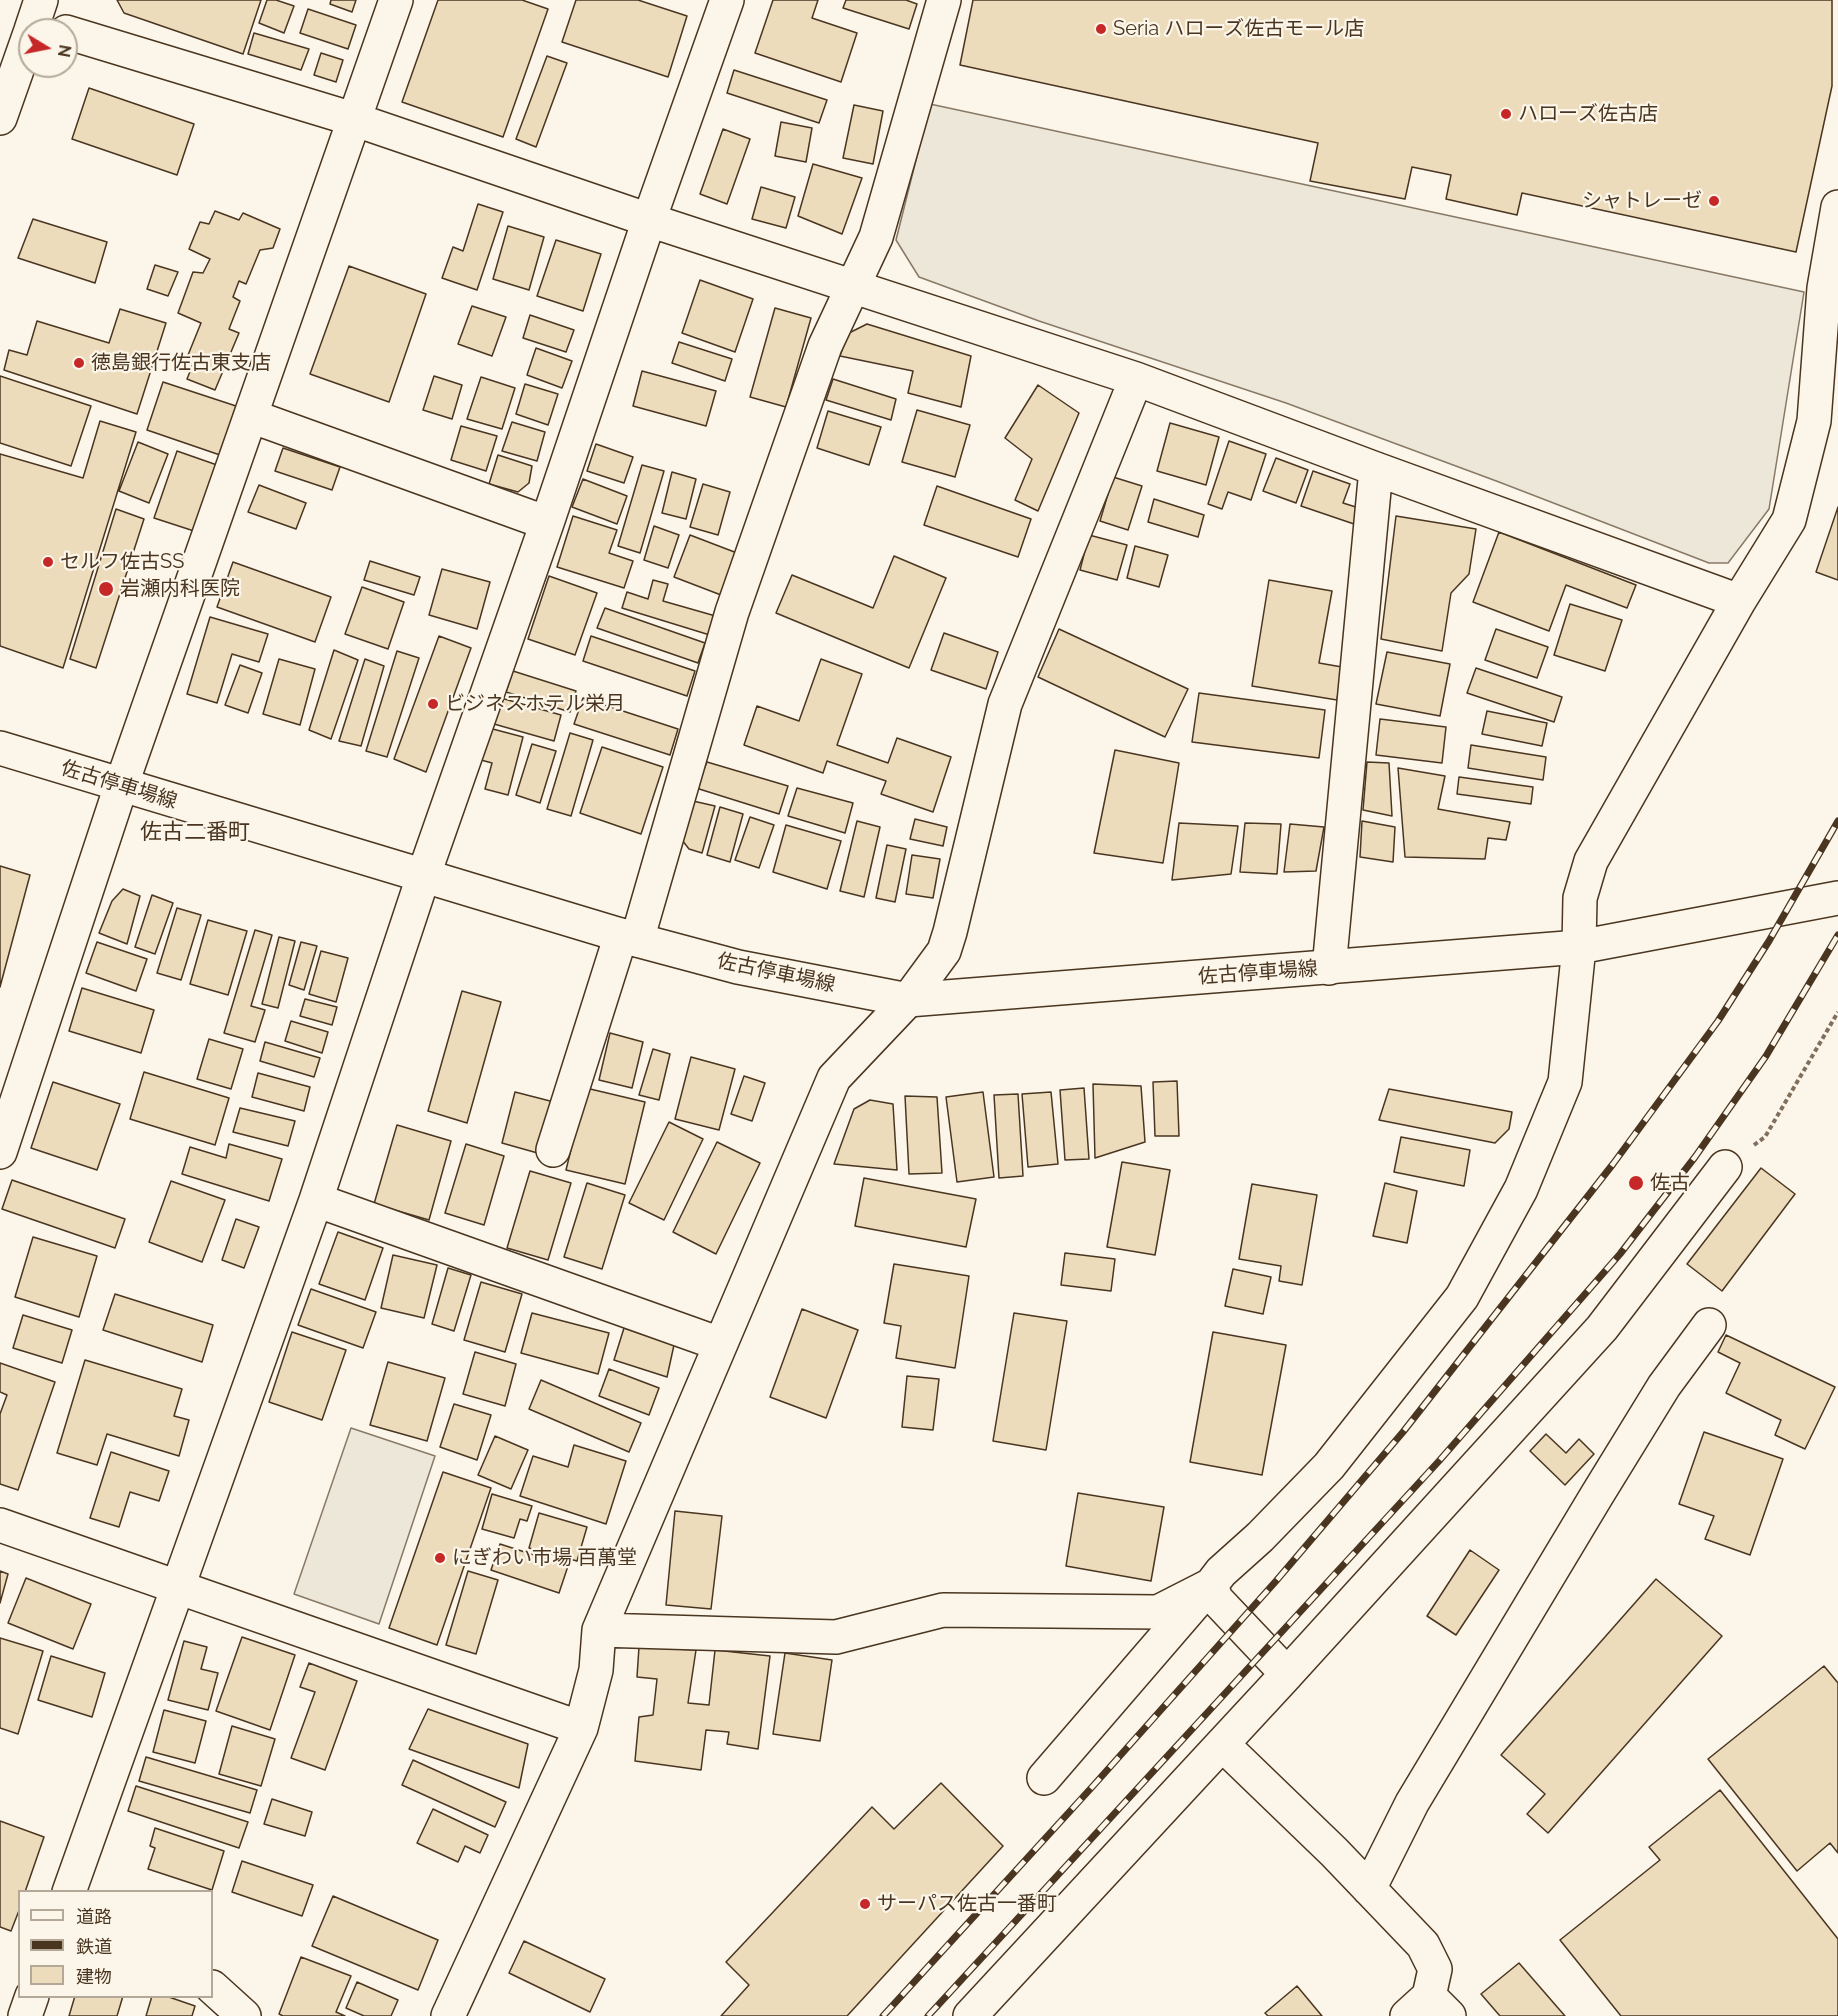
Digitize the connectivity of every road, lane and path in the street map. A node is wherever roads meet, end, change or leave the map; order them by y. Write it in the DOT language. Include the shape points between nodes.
graph roads {
  1 [pos="396,0"];
  2 [pos="727,0"];
  3 [pos="944,0"];
  4 [pos="78,37"];
  5 [pos="18,74"];
  6 [pos="0,118"];
  7 [pos="353,119"];
  8 [pos="1838,207"];
  9 [pos="649,220"];
  10 [pos="853,285"];
  11 [pos="1136,379"];
  12 [pos="251,416"];
  13 [pos="1376,469"];
  14 [pos="546,523"];
  15 [pos="1739,601"];
  16 [pos="0,748"];
  17 [pos="121,786"];
  18 [pos="423,877"];
  19 [pos="1838,898"];
  20 [pos="629,937"];
  21 [pos="1579,947"];
  22 [pos="1329,968"];
  23 [pos="908,1000"];
  24 [pos="1838,1012"];
  25 [pos="553,1150"];
  26 [pos="0,1152"];
  27 [pos="1725,1167"];
  28 [pos="316,1200"];
  29 [pos="1709,1325"];
  30 [pos="720,1344"];
  31 [pos="0,1525"];
  32 [pos="1211,1585"];
  33 [pos="178,1587"];
  34 [pos="599,1630"];
  35 [pos="1287,1674"];
  36 [pos="581,1728"];
  37 [pos="1222,1744"];
  38 [pos="1044,1778"];
  39 [pos="1369,1889"];
  40 [pos="70,1890"];
  41 [pos="213,1989"];
  42 [pos="31,1998"];
  43 [pos="1428,2009"];
  44 [pos="25,2016"];
  45 [pos="244,2016"];
  46 [pos="448,2016"];
  47 [pos="970,2016"];
  1 -- 7 [label="main road"];
  2 -- 9 [label="main road"];
  3 -- 10 [label="main road" via="876,237"];
  4 -- 7 [label="main road"];
  5 -- 6 [label="main road"];
  7 -- 9 [label="main road"];
  7 -- 12 [label="main road"];
  8 -- 15 [label="main road" via="1824,288 1814,422 1789,520"];
  9 -- 10 [label="main road"];
  9 -- 14 [label="main road"];
  10 -- 11 [label="main road"];
  10 -- 20 [label="main road" via="825,346 732,612"];
  11 -- 13 [label="main road"];
  11 -- 23 [label="main road" via="1005,704 944,951"];
  12 -- 14 [label="main road"];
  12 -- 17 [label="main road"];
  13 -- 15 [label="main road"];
  13 -- 22 [label="main road"];
  14 -- 18 [label="main road"];
  15 -- 21 [label="main road" via="1591,861 1580,898"];
  16 -- 17 [label="main road, 佐古停車場線"];
  17 -- 18 [label="main road, 佐古停車場線"];
  17 -- 26 [label="main road"];
  18 -- 20 [label="main road, 佐古停車場線"];
  18 -- 28 [label="main road"];
  19 -- 21 [label="main road, 佐古停車場線"];
  20 -- 23 [label="main road, 佐古停車場線" via="738,967"];
  20 -- 25 [label="main road"];
  21 -- 22 [label="main road, 佐古停車場線"];
  21 -- 32 [label="main road" via="1565,1082 1521,1190 1462,1297 1329,1466"];
  22 -- 23 [label="main road, 佐古停車場線"];
  23 -- 30 [label="main road" via="834,1078"];
  24 -- 27 [label="path" via="1765,1137"];
  27 -- 35 [label="main road" via="1602,1328"];
  28 -- 30 [label="main road"];
  28 -- 33 [label="main road"];
  29 -- 39 [label="main road" via="1664,1386 1590,1505 1412,1803"];
  30 -- 34 [label="main road"];
  31 -- 33 [label="main road"];
  32 -- 34 [label="main road" via="1158,1612 943,1610 836,1637"];
  32 -- 35 [label="main road" via="1216,1599"];
  32 -- 38 [label="main road"];
  33 -- 36 [label="main road"];
  33 -- 40 [label="main road"];
  34 -- 36 [label="main road" via="596,1670"];
  35 -- 37 [label="main road"];
  36 -- 46 [label="main road"];
  37 -- 39 [label="main road"];
  37 -- 47 [label="main road"];
  39 -- 43 [label="main road" via="1423,1945 1435,1969"];
  41 -- 45 [label="main road"];
  42 -- 44 [label="main road"];
}
